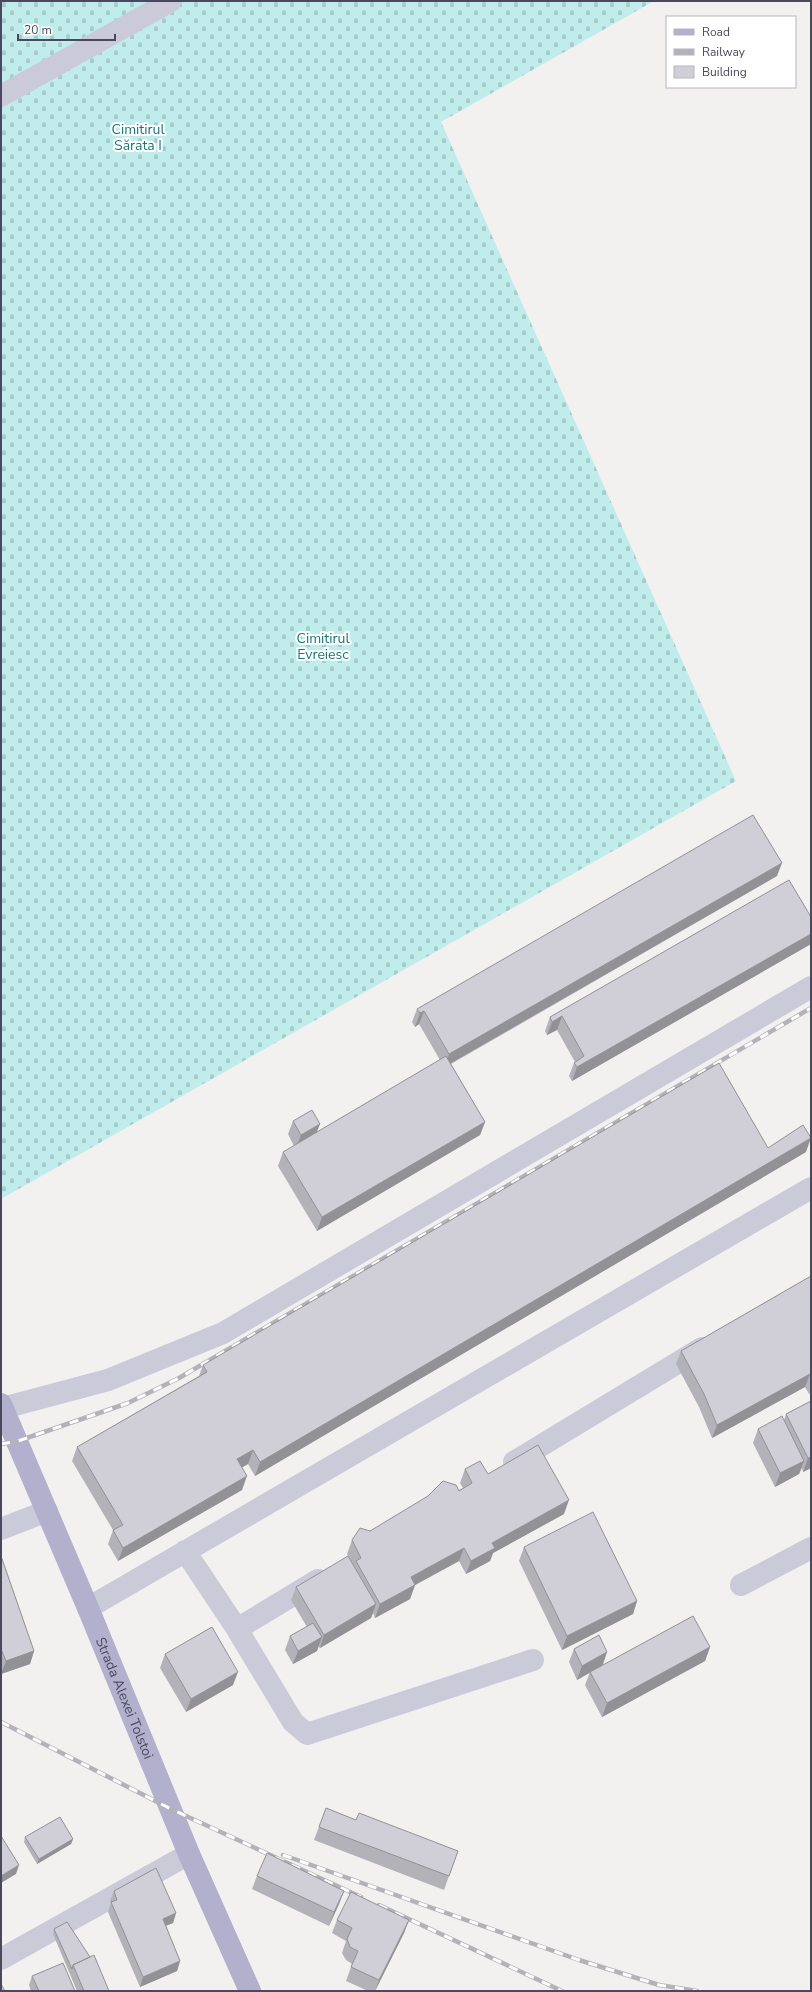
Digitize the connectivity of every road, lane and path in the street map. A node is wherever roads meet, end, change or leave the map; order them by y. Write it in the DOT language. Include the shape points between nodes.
graph roads {
  1 [pos="171,1"];
  2 [pos="1,96"];
  3 [pos="811,987"];
  4 [pos="811,1188"];
  5 [pos="722,1336"];
  6 [pos="2,1406"];
  7 [pos="497,1472"];
  8 [pos="47,1511"];
  9 [pos="1,1529"];
  10 [pos="811,1548"];
  11 [pos="185,1551"];
  12 [pos="333,1571"];
  13 [pos="741,1585"];
  14 [pos="88,1608"];
  15 [pos="237,1629"];
  16 [pos="533,1660"];
  17 [pos="189,1854"];
  18 [pos="1,1959"];
  19 [pos="250,1991"];
  1 -- 2 [label="street"];
  3 -- 6 [label="street" via="223,1333 108,1380"];
  4 -- 11 [label="street"];
  5 -- 7 [label="street"];
  6 -- 8 [label="main road, Strada Alexei Tolstoi"];
  8 -- 9 [label="street"];
  8 -- 14 [label="main road, Strada Alexei Tolstoi"];
  10 -- 13 [label="street"];
  11 -- 14 [label="street"];
  11 -- 15 [label="street"];
  12 -- 15 [label="street"];
  14 -- 17 [label="main road, Strada Alexei Tolstoi"];
  15 -- 16 [label="street" via="293,1722 307,1734"];
  17 -- 18 [label="street"];
  17 -- 19 [label="main road, Strada Alexei Tolstoi"];
}
